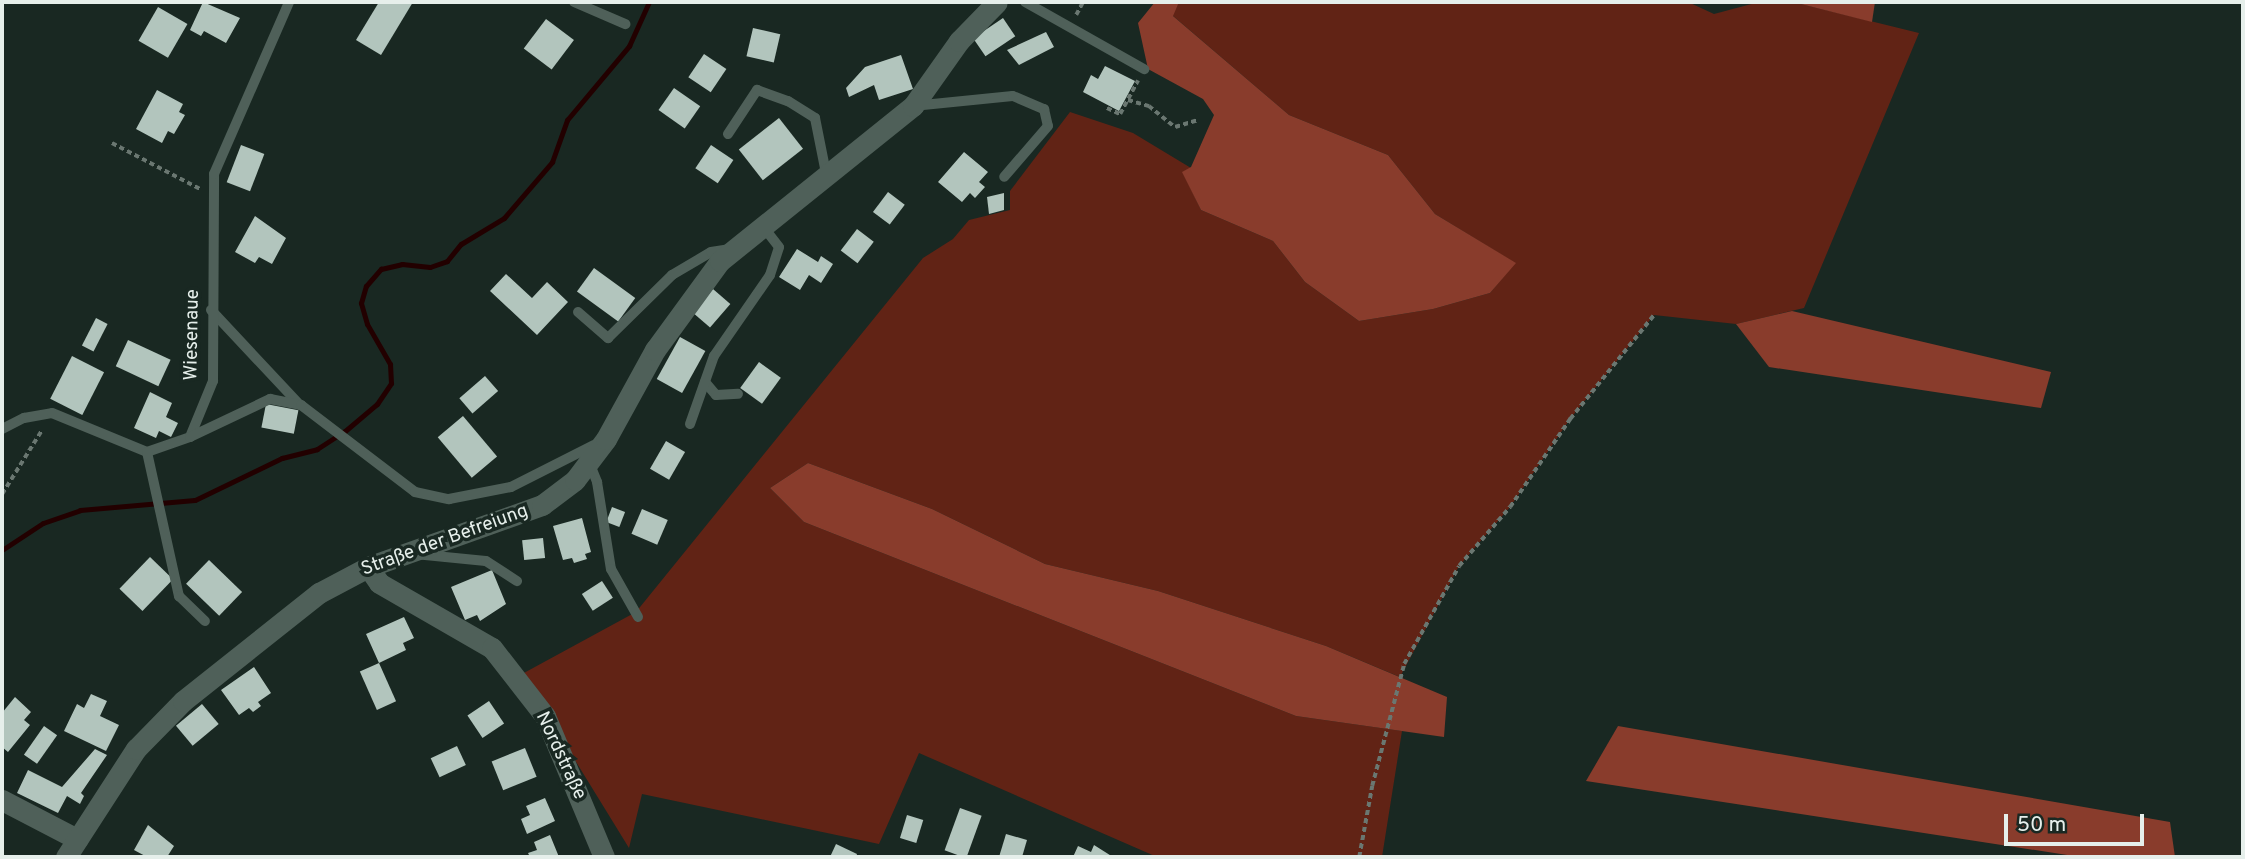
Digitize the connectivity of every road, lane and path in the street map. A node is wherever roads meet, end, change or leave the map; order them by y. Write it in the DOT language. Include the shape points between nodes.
graph roads {
  1 [pos="289,2"];
  2 [pos="574,2"];
  3 [pos="997,2"];
  4 [pos="1025,2"];
  5 [pos="625,24"];
  6 [pos="1144,69"];
  7 [pos="1128,100"];
  8 [pos="913,106"];
  9 [pos="1107,108"];
  10 [pos="1198,120"];
  11 [pos="728,134"];
  12 [pos="112,144"];
  13 [pos="826,173"];
  14 [pos="1004,177"];
  15 [pos="213,194"];
  16 [pos="762,225"];
  17 [pos="736,248"];
  18 [pos="211,310"];
  19 [pos="578,313"];
  20 [pos="1654,315"];
  21 [pos="705,382"];
  22 [pos="737,394"];
  23 [pos="301,405"];
  24 [pos="52,413"];
  25 [pos="691,424"];
  26 [pos="2,429"];
  27 [pos="190,438"];
  28 [pos="606,439"];
  29 [pos="147,452"];
  30 [pos="589,462"];
  31 [pos="2,494"];
  32 [pos="414,554"];
  33 [pos="368,567"];
  34 [pos="517,582"];
  35 [pos="638,617"];
  36 [pos="205,621"];
  37 [pos="2,800"];
  38 [pos="71,848"];
  39 [pos="604,857"];
  40 [pos="1359,857"];
  1 -- 15 [label="lane, Wiesenaue" via="214,174"];
  2 -- 5 [label="lane"];
  3 -- 8 [label="street, Straße der Befreiung" via="959,41"];
  4 -- 6 [label="lane"];
  6 -- 7 [label="path"];
  7 -- 9 [label="path" via="1120,114"];
  7 -- 10 [label="path" via="1149,106 1175,127"];
  8 -- 13 [label="street, Straße der Befreiung"];
  8 -- 14 [label="lane" via="1013,96 1044,109 1048,126"];
  11 -- 13 [label="lane" via="757,90 788,101 815,118"];
  12 -- 15 [label="path"];
  13 -- 16 [label="street, Straße der Befreiung"];
  15 -- 18 [label="lane, Wiesenaue"];
  16 -- 17 [label="street, Straße der Befreiung"];
  16 -- 21 [label="lane" via="779,247 770,275 714,356"];
  17 -- 19 [label="lane" via="711,252 672,275 608,338"];
  17 -- 28 [label="street, Straße der Befreiung" via="720,261 655,350"];
  18 -- 23 [label="lane"];
  18 -- 27 [label="lane, Wiesenaue" via="213,381"];
  20 -- 40 [label="path" via="1570,419 1510,507 1459,566 1404,664"];
  21 -- 22 [label="lane" via="716,394"];
  21 -- 25 [label="lane"];
  23 -- 27 [label="lane" via="270,399"];
  23 -- 28 [label="lane" via="415,492 449,499 511,487"];
  24 -- 26 [label="lane" via="24,418"];
  24 -- 29 [label="lane"];
  24 -- 31 [label="path"];
  27 -- 29 [label="lane"];
  28 -- 30 [label="street, Straße der Befreiung"];
  29 -- 36 [label="lane" via="178,596"];
  30 -- 32 [label="street, Straße der Befreiung" via="575,480 542,505"];
  30 -- 35 [label="lane" via="597,482 611,569"];
  32 -- 33 [label="street, Straße der Befreiung"];
  32 -- 34 [label="lane" via="486,561"];
  33 -- 38 [label="street, Straße der Befreiung" via="319,593 183,701 136,749"];
  33 -- 39 [label="street, Nordstraße" via="379,583 492,648 545,716"];
  37 -- 38 [label="street"];
}
